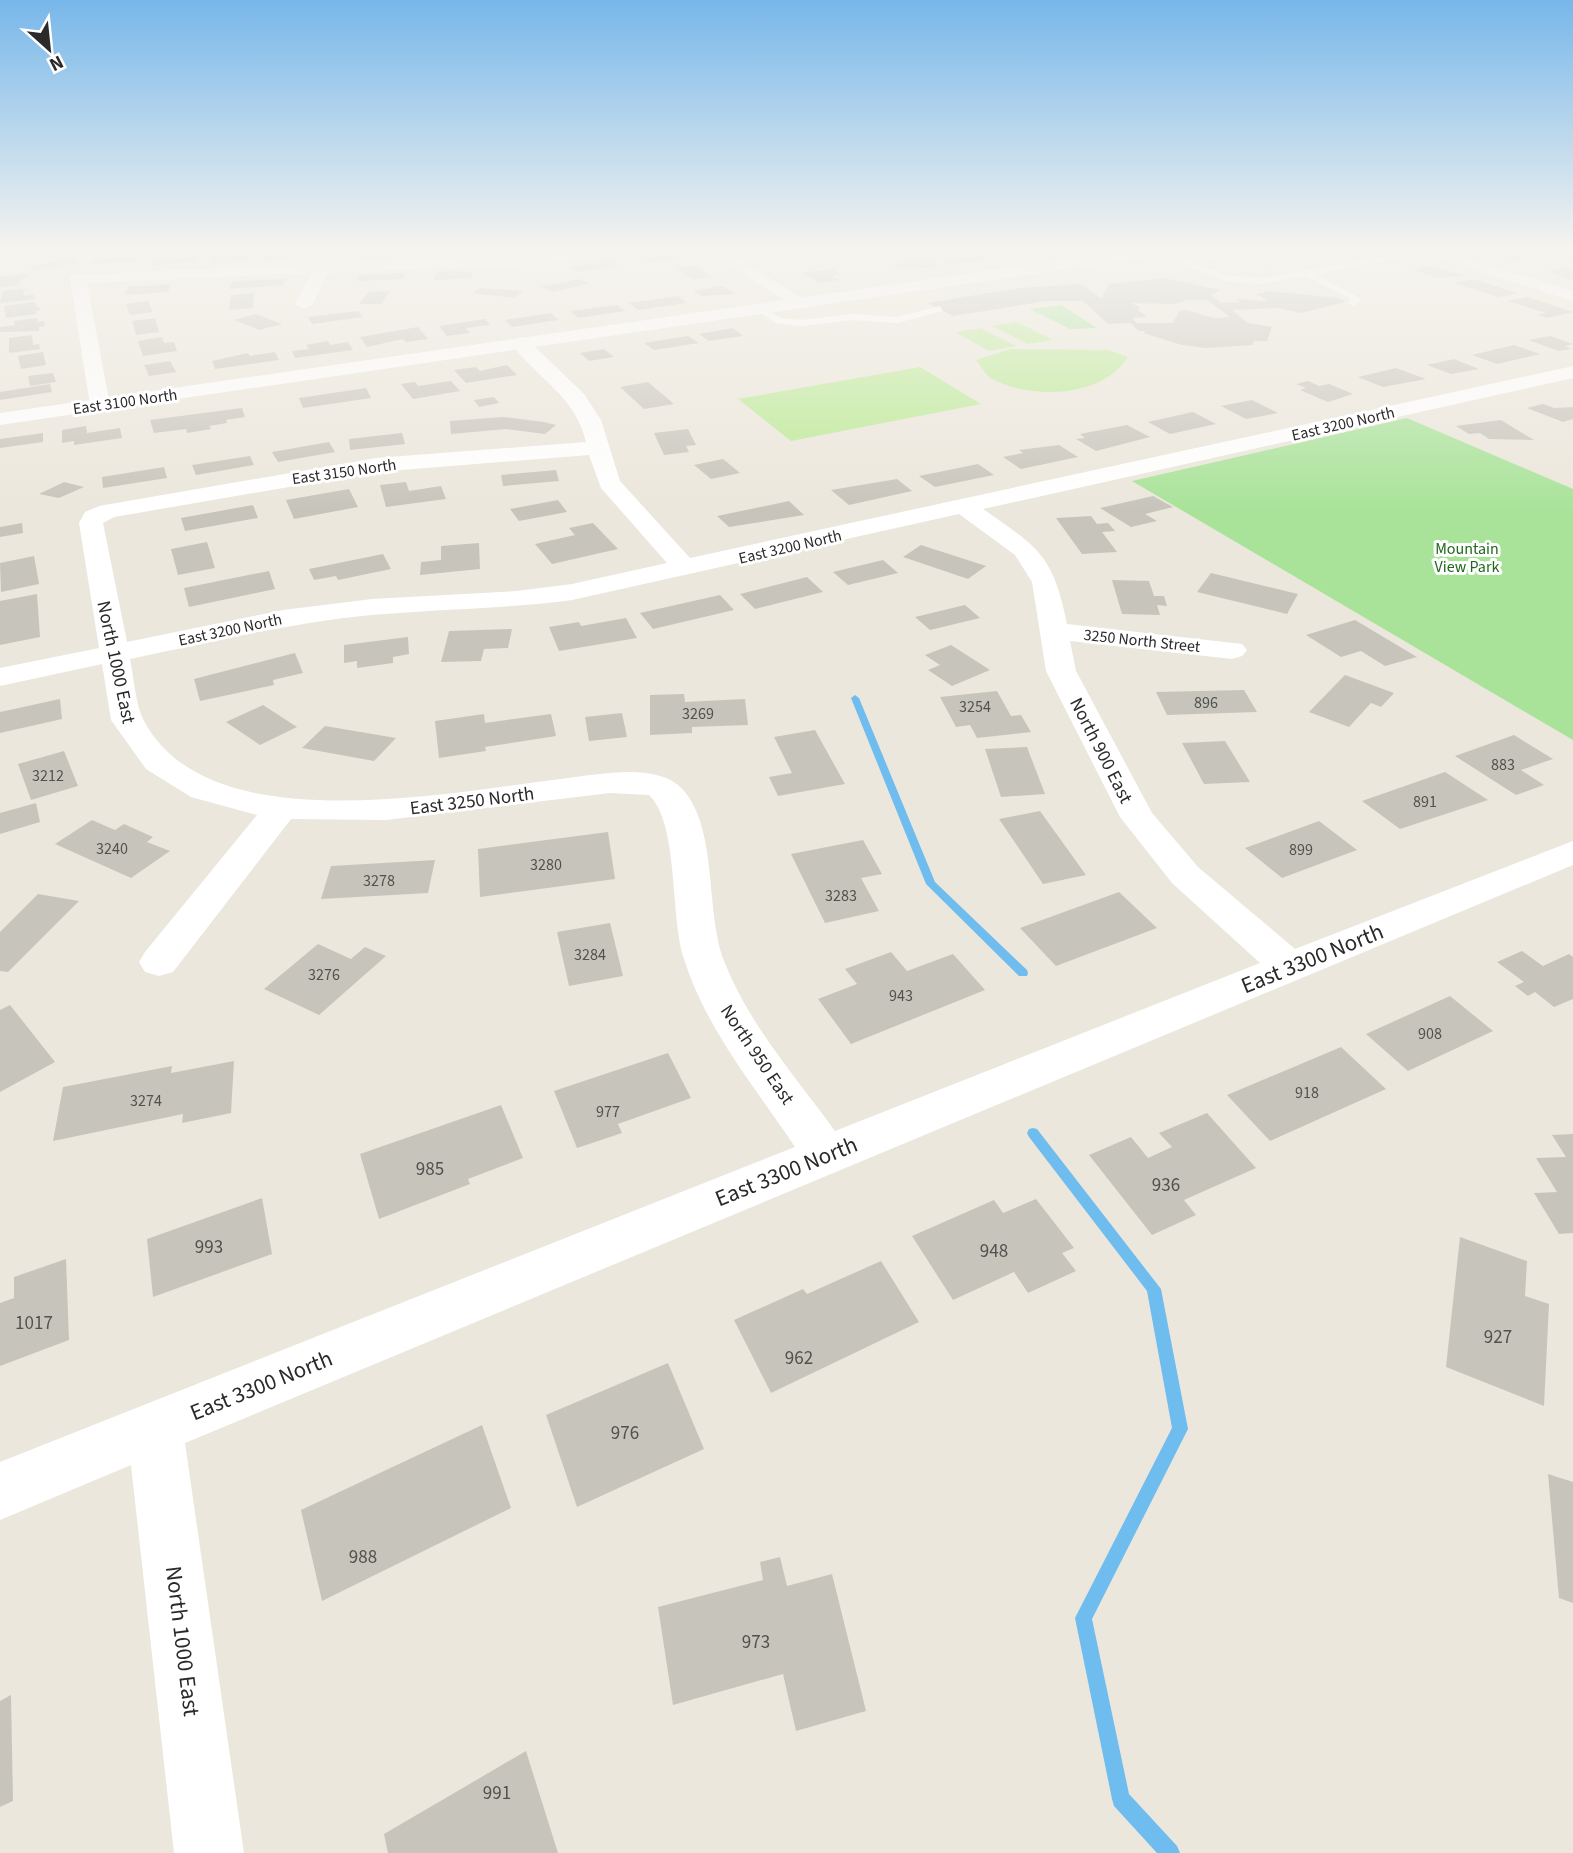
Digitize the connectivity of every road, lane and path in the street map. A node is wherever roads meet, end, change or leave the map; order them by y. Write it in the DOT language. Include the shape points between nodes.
graph roads {
  1 [pos="88,336"];
  2 [pos="566,336"];
  3 [pos="520,343"];
  4 [pos="1573,372"];
  5 [pos="100,404"];
  6 [pos="0,419"];
  7 [pos="597,447"];
  8 [pos="965,507"];
  9 [pos="94,517"];
  10 [pos="686,569"];
  11 [pos="1052,631"];
  12 [pos="1232,650"];
  13 [pos="113,653"];
  14 [pos="0,677"];
  15 [pos="662,788"];
  16 [pos="281,808"];
  17 [pos="1565,864"];
  18 [pos="159,962"];
  19 [pos="1290,967"];
  20 [pos="826,1155"];
  21 [pos="155,1428"];
  22 [pos="0,1491"];
  23 [pos="209,1853"];
  1 -- 5 [label="street"];
  2 -- 3 [label="street, East 3100 North"];
  3 -- 5 [label="street, East 3100 North"];
  3 -- 7 [label="street" via="578,400 590,420"];
  4 -- 8 [label="street, East 3200 North"];
  5 -- 6 [label="street, East 3100 North"];
  7 -- 9 [label="street, East 3150 North" via="367,466"];
  7 -- 10 [label="street" via="601,468 621,500"];
  8 -- 10 [label="street, East 3200 North"];
  8 -- 11 [label="street, North 900 East" via="1025,550 1045,582"];
  9 -- 13 [label="street, North 1000 East" via="91,523"];
  10 -- 13 [label="street, East 3200 North" via="517,599 372,607 283,618"];
  11 -- 12 [label="street, 3250 North Street"];
  11 -- 19 [label="street, North 900 East" via="1062,671 1137,817 1185,875"];
  13 -- 14 [label="street, East 3200 North"];
  13 -- 16 [label="street, North 1000 East" via="127,720 135,740 152,761 180,780 212,793"];
  15 -- 16 [label="street, East 3250 North" via="597,785 396,810"];
  15 -- 20 [label="street, North 950 East" via="684,825 690,902 707,971 733,1022"];
  16 -- 18 [label="street"];
  17 -- 19 [label="street, East 3300 North"];
  19 -- 20 [label="street, East 3300 North"];
  20 -- 21 [label="street, East 3300 North"];
  21 -- 22 [label="street, East 3300 North"];
  21 -- 23 [label="street, North 1000 East"];
}
